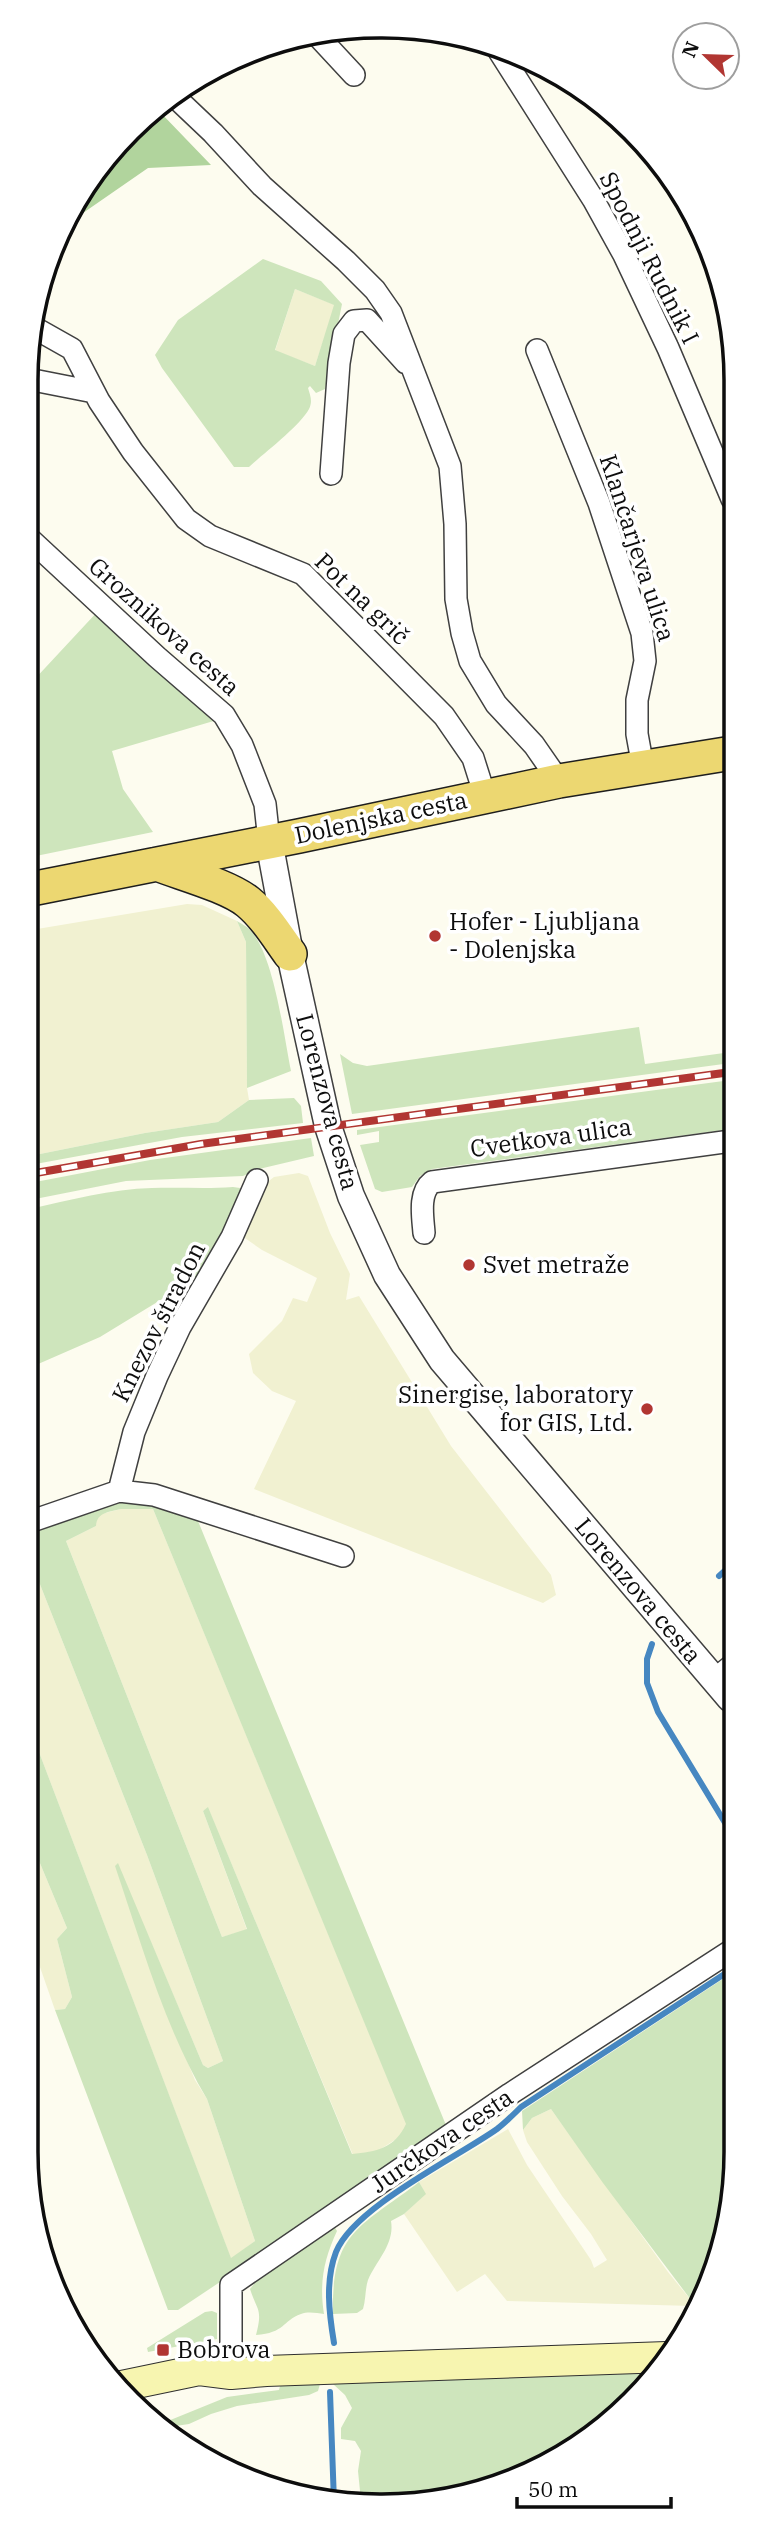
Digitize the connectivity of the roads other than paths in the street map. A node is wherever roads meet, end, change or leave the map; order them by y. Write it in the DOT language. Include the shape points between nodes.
graph roads {
  1 [pos="324,43"];
  2 [pos="507,63"];
  3 [pos="354,75"];
  4 [pos="181,103"];
  5 [pos="42,332"];
  6 [pos="537,350"];
  7 [pos="413,371"];
  8 [pos="38,381"];
  9 [pos="94,392"];
  10 [pos="331,474"];
  11 [pos="724,480"];
  12 [pos="38,547"];
  13 [pos="724,754"];
  14 [pos="643,768"];
  15 [pos="559,781"];
  16 [pos="485,796"];
  17 [pos="269,842"];
  18 [pos="157,864"];
  19 [pos="38,888"];
  20 [pos="290,954"];
  21 [pos="724,1141"];
  22 [pos="257,1180"];
  23 [pos="424,1233"];
  24 [pos="119,1491"];
  25 [pos="38,1519"];
  26 [pos="343,1556"];
  27 [pos="724,1681"];
  28 [pos="724,1955"];
  29 [pos="655,2357"];
  30 [pos="231,2374"];
  31 [pos="130,2384"];
  32 [pos="142,2396"];
  1 -- 3 [label="street"];
  2 -- 11 [label="street, Spodnji Rudnik I" via="624,255"];
  4 -- 7 [label="street" via="262,186 375,290 391,313"];
  5 -- 9 [label="street, Pot na grič" via="72,349"];
  6 -- 14 [label="street, Klančarjeva ulica" via="599,503 642,633 645,661 636,699"];
  7 -- 10 [label="street" via="367,320 354,321 344,334 339,363"];
  7 -- 15 [label="street" via="450,466 456,599 470,661 496,704"];
  8 -- 9 [label="street"];
  9 -- 16 [label="street, Pot na grič" via="133,452 186,519 210,536 303,574 444,716 473,758"];
  12 -- 17 [label="street, Groznikova cesta" via="224,715 242,745 265,804"];
  13 -- 14 [label="main road, Dolenjska cesta"];
  14 -- 15 [label="main road, Dolenjska cesta"];
  15 -- 16 [label="main road, Dolenjska cesta"];
  16 -- 17 [label="main road, Dolenjska cesta"];
  17 -- 18 [label="main road, Dolenjska cesta"];
  17 -- 20 [label="street, Lorenzova cesta"];
  18 -- 19 [label="main road, Dolenjska cesta"];
  18 -- 20 [label="main road" via="237,894 267,922"];
  20 -- 27 [label="street, Lorenzova cesta" via="337,1159 387,1275 442,1360"];
  21 -- 23 [label="street, Cvetkova ulica" via="432,1182 425,1193"];
  22 -- 24 [label="street, Knezov štradon" via="232,1237 157,1376 134,1432"];
  24 -- 25 [label="street"];
  24 -- 26 [label="street" via="154,1494"];
  28 -- 30 [label="street, Jurčkova cesta" via="510,2094 231,2285"];
  29 -- 30 [label="main road"];
  30 -- 31 [label="main road" via="199,2370"];
  30 -- 32 [label="main road"];
}
